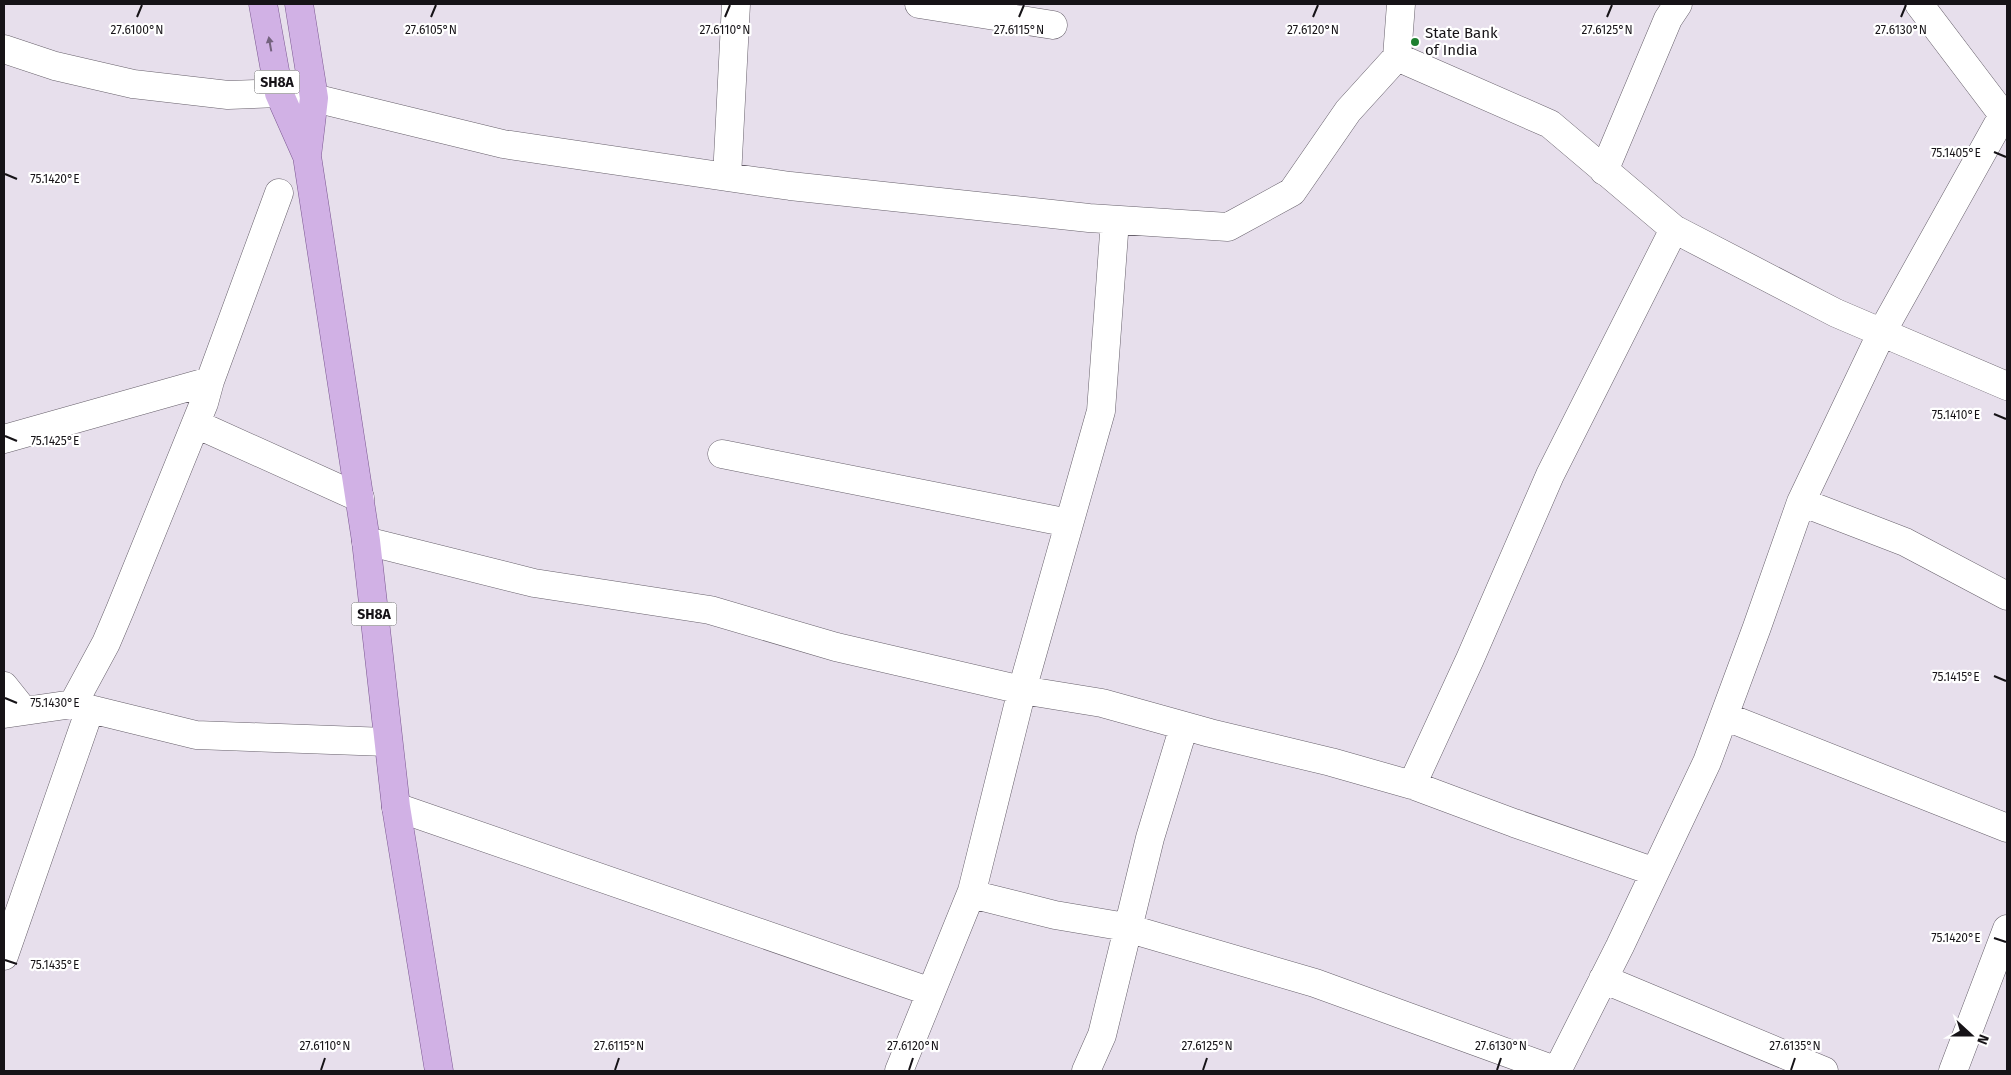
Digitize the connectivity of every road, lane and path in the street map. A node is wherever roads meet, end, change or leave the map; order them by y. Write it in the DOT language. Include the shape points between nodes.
graph roads {
  1 [pos="263,4"];
  2 [pos="299,4"];
  3 [pos="736,4"];
  4 [pos="919,4"];
  5 [pos="1401,4"];
  6 [pos="1678,4"];
  7 [pos="1919,4"];
  8 [pos="1053,25"];
  9 [pos="4,49"];
  10 [pos="1397,56"];
  11 [pos="279,93"];
  12 [pos="314,98"];
  13 [pos="2005,116"];
  14 [pos="307,156"];
  15 [pos="1604,171"];
  16 [pos="727,177"];
  17 [pos="279,193"];
  18 [pos="1115,220"];
  19 [pos="1674,229"];
  20 [pos="1882,332"];
  21 [pos="210,380"];
  22 [pos="2007,386"];
  23 [pos="196,424"];
  24 [pos="4,439"];
  25 [pos="722,454"];
  26 [pos="360,498"];
  27 [pos="1801,502"];
  28 [pos="1069,523"];
  29 [pos="366,541"];
  30 [pos="2007,596"];
  31 [pos="4,686"];
  32 [pos="1022,690"];
  33 [pos="82,707"];
  34 [pos="14,713"];
  35 [pos="1724,716"];
  36 [pos="1184,726"];
  37 [pos="387,742"];
  38 [pos="1412,785"];
  39 [pos="396,807"];
  40 [pos="2007,828"];
  41 [pos="1655,872"];
  42 [pos="970,894"];
  43 [pos="1129,929"];
  44 [pos="2007,929"];
  45 [pos="4,956"];
  46 [pos="1603,979"];
  47 [pos="931,992"];
  48 [pos="439,1071"];
  49 [pos="899,1071"];
  50 [pos="1086,1071"];
  51 [pos="1557,1071"];
  52 [pos="1824,1071"];
  53 [pos="1953,1071"];
  11 -- 1 [label="main road, SH8A, one-way"];
  2 -- 12 [label="main road, SH8A"];
  3 -- 16 [label="street"];
  4 -- 8 [label="street"];
  5 -- 10 [label="street"];
  6 -- 15 [label="street" via="1668,20"];
  7 -- 13 [label="street"];
  9 -- 11 [label="street" via="55,66 133,84 228,95"];
  10 -- 15 [label="street" via="1550,124"];
  10 -- 18 [label="street" via="1348,111 1292,192 1228,227"];
  11 -- 12 [label="street"];
  11 -- 14 [label="main road, SH8A"];
  12 -- 14 [label="main road, SH8A"];
  12 -- 16 [label="street" via="503,144"];
  13 -- 20 [label="street"];
  14 -- 26 [label="main road, SH8A"];
  15 -- 19 [label="street"];
  16 -- 18 [label="street"];
  17 -- 21 [label="street"];
  18 -- 28 [label="street" via="1101,411"];
  19 -- 20 [label="street"];
  19 -- 38 [label="street" via="1550,475"];
  20 -- 22 [label="street"];
  20 -- 27 [label="street"];
  21 -- 23 [label="street"];
  21 -- 24 [label="street"];
  23 -- 26 [label="street"];
  23 -- 33 [label="street"];
  25 -- 28 [label="street"];
  26 -- 29 [label="main road, SH8A"];
  27 -- 30 [label="street" via="1905,542"];
  27 -- 35 [label="street"];
  28 -- 32 [label="street"];
  29 -- 32 [label="street" via="534,583 710,610 836,647"];
  29 -- 37 [label="main road, SH8A"];
  31 -- 34 [label="street"];
  32 -- 36 [label="street" via="1102,703"];
  32 -- 42 [label="street"];
  33 -- 34 [label="street"];
  33 -- 37 [label="street" via="196,735"];
  33 -- 45 [label="street"];
  35 -- 40 [label="street"];
  35 -- 41 [label="street" via="1707,762"];
  36 -- 38 [label="street"];
  36 -- 43 [label="street" via="1150,838"];
  37 -- 39 [label="main road, SH8A"];
  38 -- 41 [label="street"];
  39 -- 47 [label="street"];
  39 -- 48 [label="main road, SH8A"];
  41 -- 46 [label="street"];
  42 -- 43 [label="street"];
  42 -- 47 [label="street"];
  43 -- 50 [label="street" via="1102,1035"];
  43 -- 51 [label="street" via="1315,983"];
  44 -- 53 [label="street"];
  46 -- 51 [label="street"];
  46 -- 52 [label="street"];
  47 -- 49 [label="street"];
}
